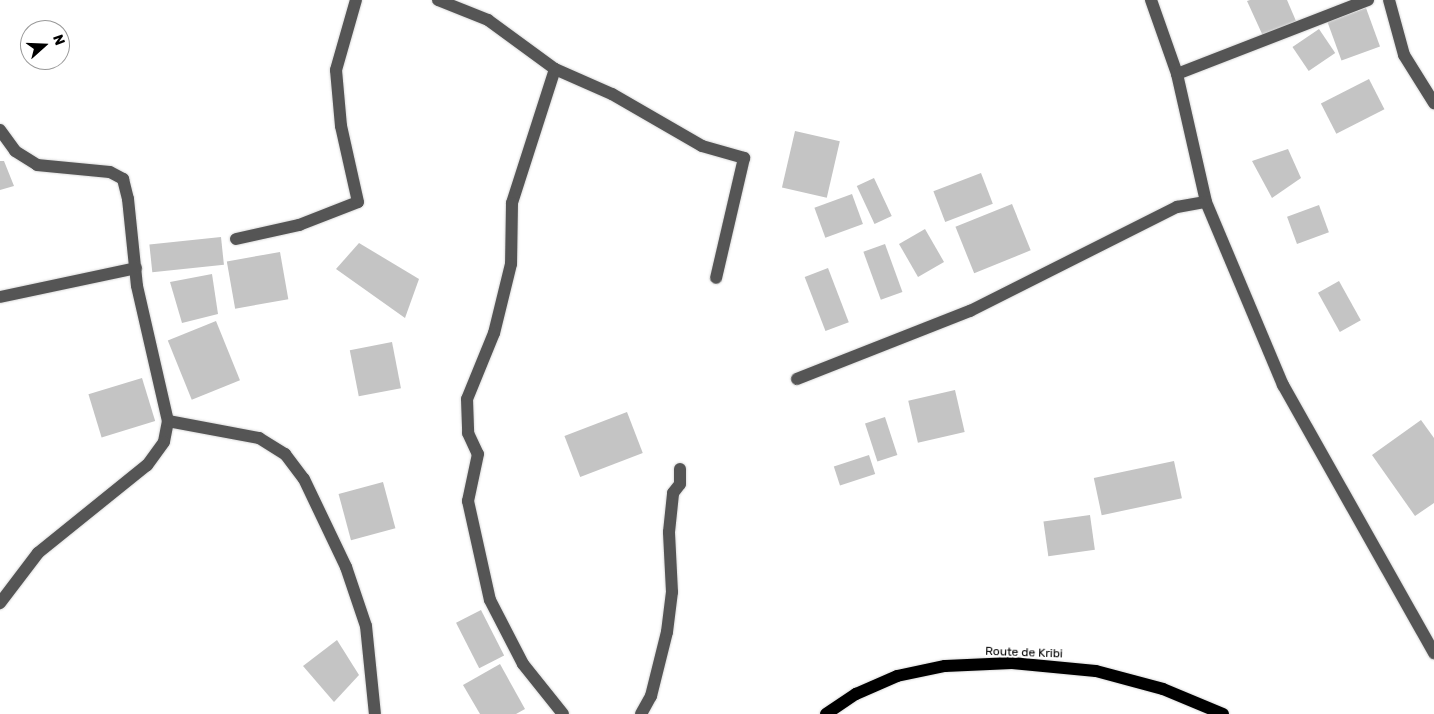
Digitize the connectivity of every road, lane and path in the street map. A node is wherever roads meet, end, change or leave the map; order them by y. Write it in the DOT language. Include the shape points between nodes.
graph roads {
  1 [pos="356,0"];
  2 [pos="438,0"];
  3 [pos="1151,0"];
  4 [pos="1368,0"];
  5 [pos="1389,0"];
  6 [pos="555,69"];
  7 [pos="1177,74"];
  8 [pos="1434,103"];
  9 [pos="0,130"];
  10 [pos="1206,202"];
  11 [pos="236,239"];
  12 [pos="136,268"];
  13 [pos="716,278"];
  14 [pos="0,297"];
  15 [pos="797,379"];
  16 [pos="168,422"];
  17 [pos="680,469"];
  18 [pos="0,603"];
  19 [pos="1434,653"];
  20 [pos="374,714"];
  21 [pos="562,714"];
  22 [pos="641,714"];
  23 [pos="826,714"];
  24 [pos="1223,714"];
  1 -- 11 [label="street" via="336,70 341,126 358,202 299,225"];
  2 -- 6 [label="street" via="488,20"];
  3 -- 7 [label="street"];
  4 -- 7 [label="street"];
  5 -- 8 [label="street" via="1404,55"];
  6 -- 13 [label="street" via="612,94 702,146 744,158"];
  6 -- 21 [label="street" via="512,203 511,264 494,334 467,399 468,433 478,454 468,501 490,600 523,664"];
  7 -- 10 [label="street"];
  9 -- 12 [label="street" via="15,151 37,165 110,172 122,179 128,199"];
  10 -- 15 [label="street" via="1176,207 970,311"];
  10 -- 19 [label="street" via="1283,385"];
  12 -- 14 [label="street"];
  12 -- 16 [label="street"];
  16 -- 18 [label="street" via="164,442 148,465 38,553"];
  16 -- 20 [label="street" via="259,438 285,454 304,479 346,567 366,626"];
  17 -- 22 [label="street" via="680,484 673,493 669,532 672,592 667,632 651,696"];
  23 -- 24 [label="main road, Route de Kribi" via="856,694 897,676 945,666 1012,663 1096,671 1163,689"];
}
